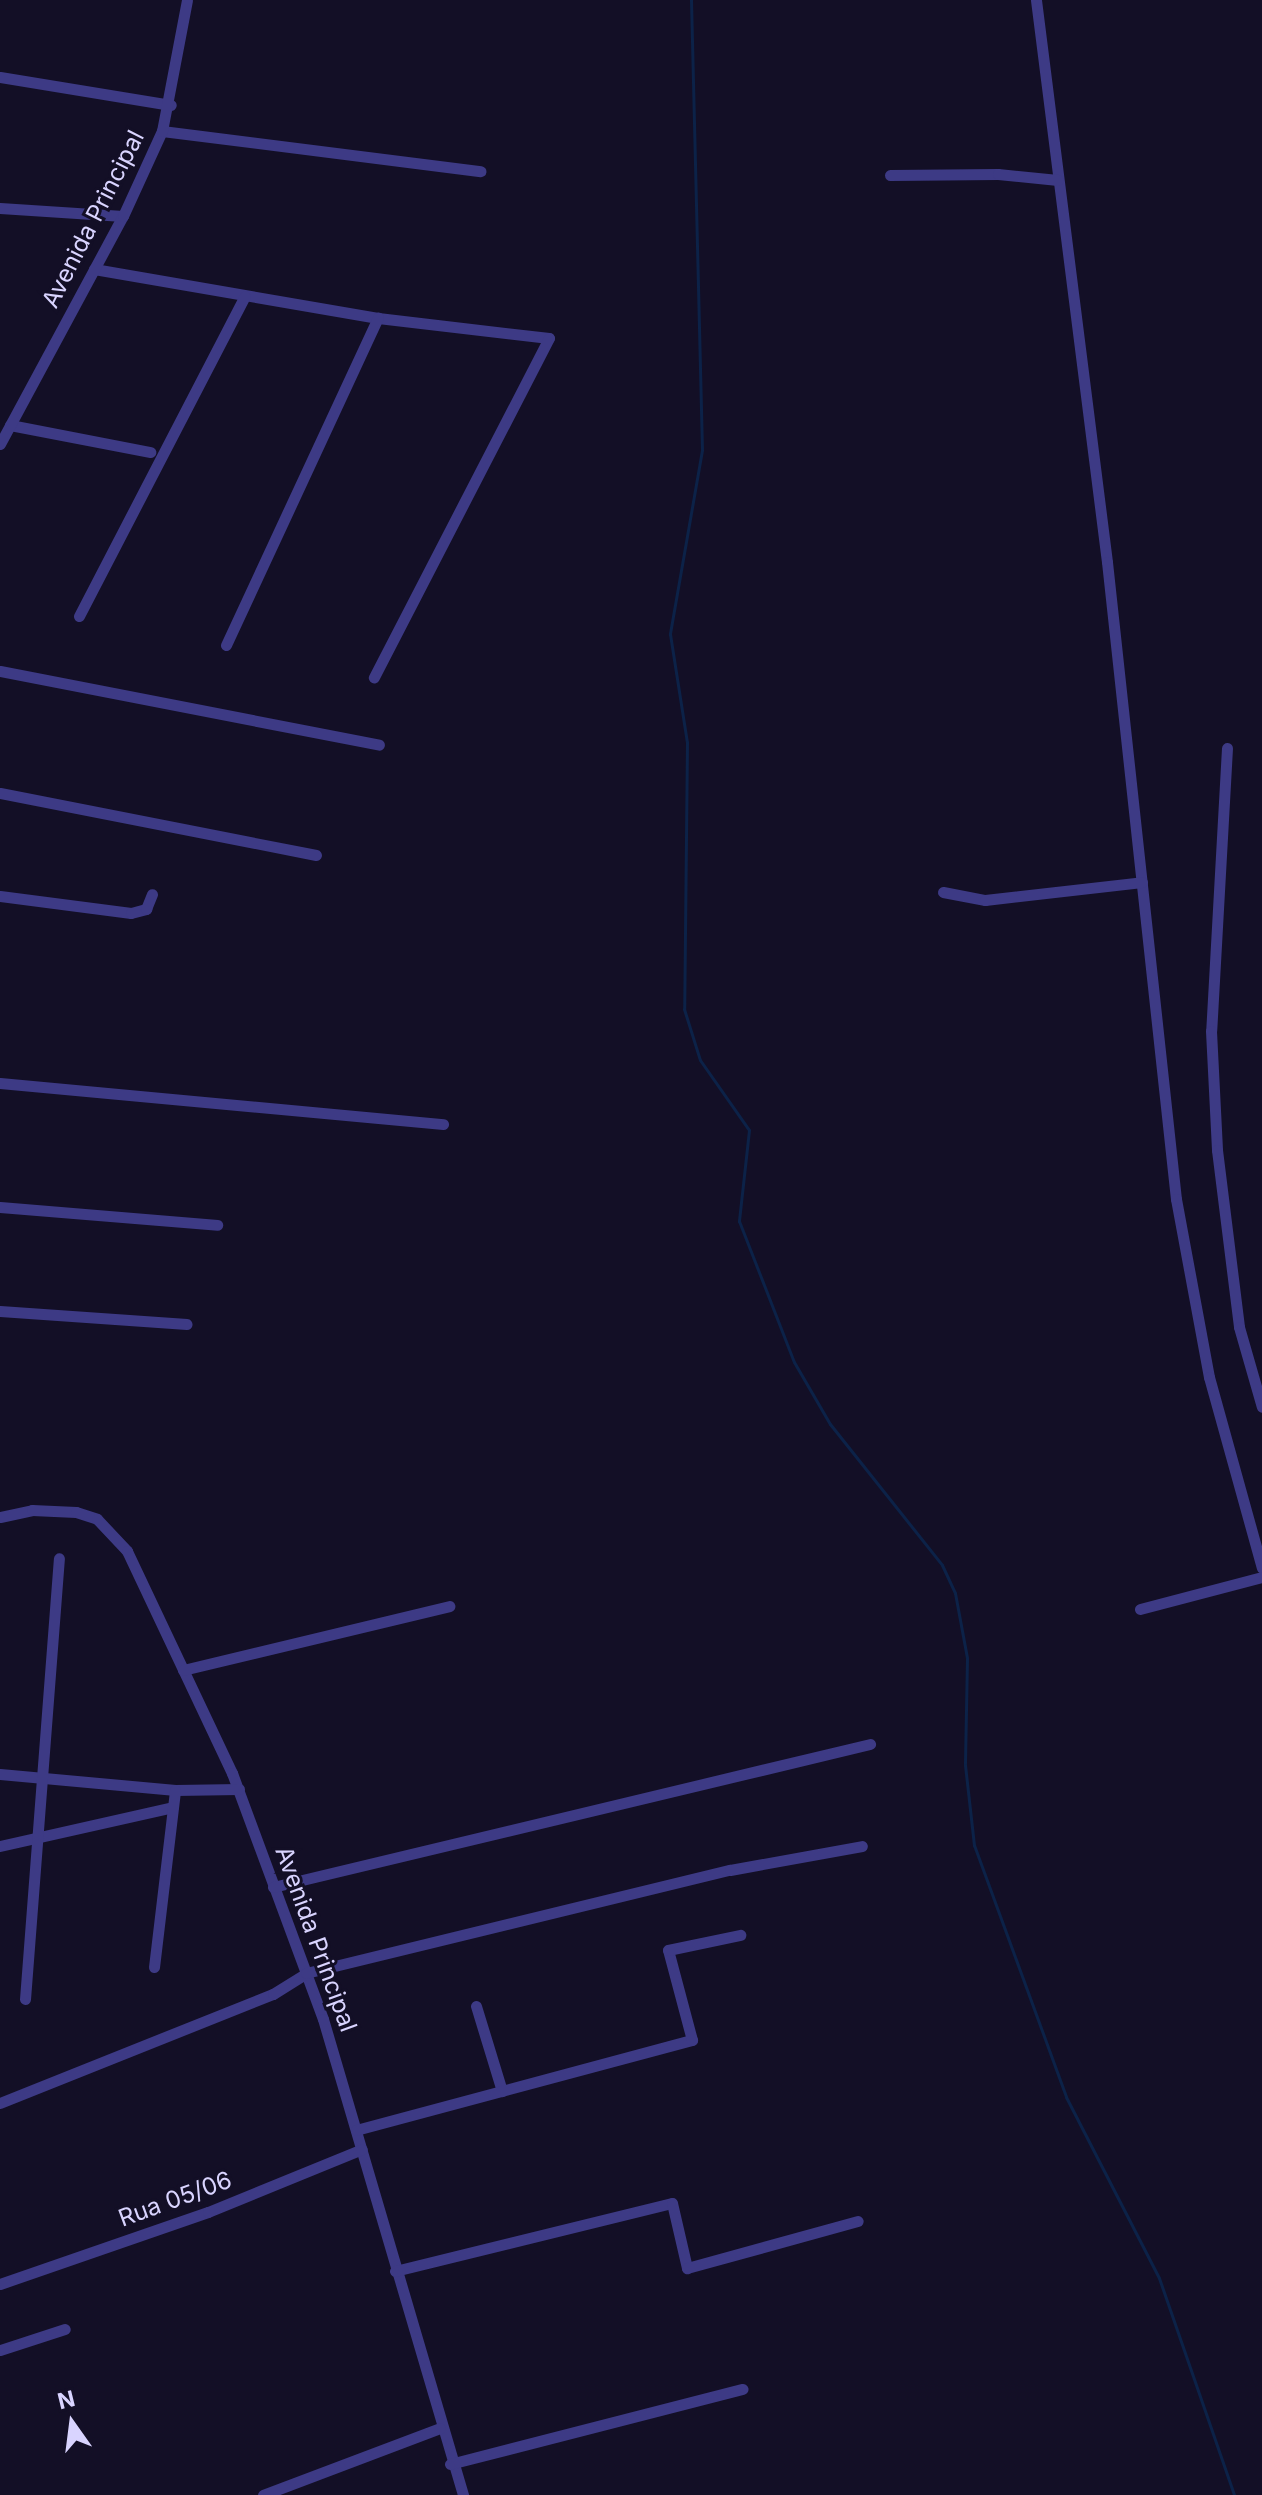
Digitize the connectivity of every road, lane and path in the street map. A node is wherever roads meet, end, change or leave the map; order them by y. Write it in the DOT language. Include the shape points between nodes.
graph roads {
  1 [pos="187,0"];
  2 [pos="1036,0"];
  3 [pos="0,77"];
  4 [pos="171,105"];
  5 [pos="162,131"];
  6 [pos="480,171"];
  7 [pos="890,175"];
  8 [pos="1058,180"];
  9 [pos="0,208"];
  10 [pos="123,216"];
  11 [pos="94,269"];
  12 [pos="245,296"];
  13 [pos="378,318"];
  14 [pos="10,425"];
  15 [pos="1,440"];
  16 [pos="150,452"];
  17 [pos="79,616"];
  18 [pos="226,645"];
  19 [pos="0,671"];
  20 [pos="374,677"];
  21 [pos="379,745"];
  22 [pos="1227,748"];
  23 [pos="0,793"];
  24 [pos="316,855"];
  25 [pos="1142,882"];
  26 [pos="943,892"];
  27 [pos="152,894"];
  28 [pos="0,896"];
  29 [pos="0,1083"];
  30 [pos="443,1124"];
  31 [pos="0,1207"];
  32 [pos="217,1225"];
  33 [pos="0,1311"];
  34 [pos="187,1324"];
  35 [pos="1262,1407"];
  36 [pos="0,1517"];
  37 [pos="59,1558"];
  38 [pos="1262,1568"];
  39 [pos="1262,1577"];
  40 [pos="449,1606"];
  41 [pos="1140,1609"];
  42 [pos="183,1670"];
  43 [pos="870,1744"];
  44 [pos="0,1774"];
  45 [pos="43,1777"];
  46 [pos="239,1789"];
  47 [pos="175,1790"];
  48 [pos="173,1807"];
  49 [pos="38,1838"];
  50 [pos="0,1846"];
  51 [pos="862,1846"];
  52 [pos="273,1887"];
  53 [pos="740,1935"];
  54 [pos="154,1967"];
  55 [pos="306,1973"];
  56 [pos="25,1999"];
  57 [pos="476,2006"];
  58 [pos="502,2091"];
  59 [pos="0,2103"];
  60 [pos="356,2130"];
  61 [pos="362,2149"];
  62 [pos="858,2221"];
  63 [pos="395,2271"];
  64 [pos="0,2284"];
  65 [pos="65,2329"];
  66 [pos="0,2350"];
  67 [pos="743,2389"];
  68 [pos="440,2428"];
  69 [pos="451,2464"];
  70 [pos="263,2495"];
  71 [pos="463,2495"];
  1 -- 4 [label="street, Avenida Principal"];
  2 -- 8 [label="street"];
  3 -- 4 [label="street"];
  4 -- 5 [label="street, Avenida Principal"];
  5 -- 6 [label="street"];
  5 -- 10 [label="street, Avenida Principal"];
  7 -- 8 [label="street" via="998,174"];
  8 -- 25 [label="street"];
  9 -- 10 [label="street"];
  10 -- 11 [label="street, Avenida Principal"];
  11 -- 12 [label="street"];
  11 -- 14 [label="street, Avenida Principal"];
  12 -- 13 [label="street"];
  12 -- 17 [label="street"];
  13 -- 18 [label="street"];
  13 -- 20 [label="street" via="549,338"];
  14 -- 15 [label="street, Avenida Principal"];
  14 -- 16 [label="street"];
  19 -- 21 [label="street"];
  22 -- 35 [label="street" via="1211,1031 1217,1150 1239,1327"];
  23 -- 24 [label="street"];
  25 -- 26 [label="street" via="985,900"];
  25 -- 38 [label="street" via="1176,1199 1209,1377"];
  27 -- 28 [label="street" via="146,909 131,913"];
  29 -- 30 [label="street"];
  31 -- 32 [label="street"];
  33 -- 34 [label="street"];
  36 -- 42 [label="street, Avenida Principal" via="55,1510 97,1519 127,1551"];
  37 -- 45 [label="street"];
  39 -- 41 [label="street"];
  40 -- 42 [label="street"];
  42 -- 46 [label="street, Avenida Principal"];
  43 -- 52 [label="street"];
  44 -- 45 [label="street"];
  45 -- 47 [label="street"];
  45 -- 49 [label="street"];
  46 -- 47 [label="street"];
  46 -- 52 [label="street, Avenida Principal"];
  47 -- 48 [label="street"];
  48 -- 49 [label="street"];
  48 -- 54 [label="street"];
  49 -- 50 [label="street"];
  49 -- 56 [label="street"];
  51 -- 55 [label="street" via="730,1870"];
  52 -- 55 [label="street, Avenida Principal"];
  53 -- 58 [label="street" via="668,1950 692,2040"];
  55 -- 59 [label="street" via="273,1994"];
  55 -- 60 [label="street, Avenida Principal"];
  57 -- 58 [label="street"];
  58 -- 60 [label="street"];
  60 -- 61 [label="street, Avenida Principal"];
  61 -- 63 [label="street, Avenida Principal"];
  61 -- 64 [label="street, Rua 05/06" via="208,2212"];
  62 -- 63 [label="street" via="687,2268 672,2203"];
  63 -- 68 [label="street, Avenida Principal"];
  65 -- 66 [label="street"];
  67 -- 69 [label="street"];
  68 -- 69 [label="street, Avenida Principal"];
  68 -- 70 [label="street"];
  69 -- 71 [label="street, Avenida Principal"];
}
